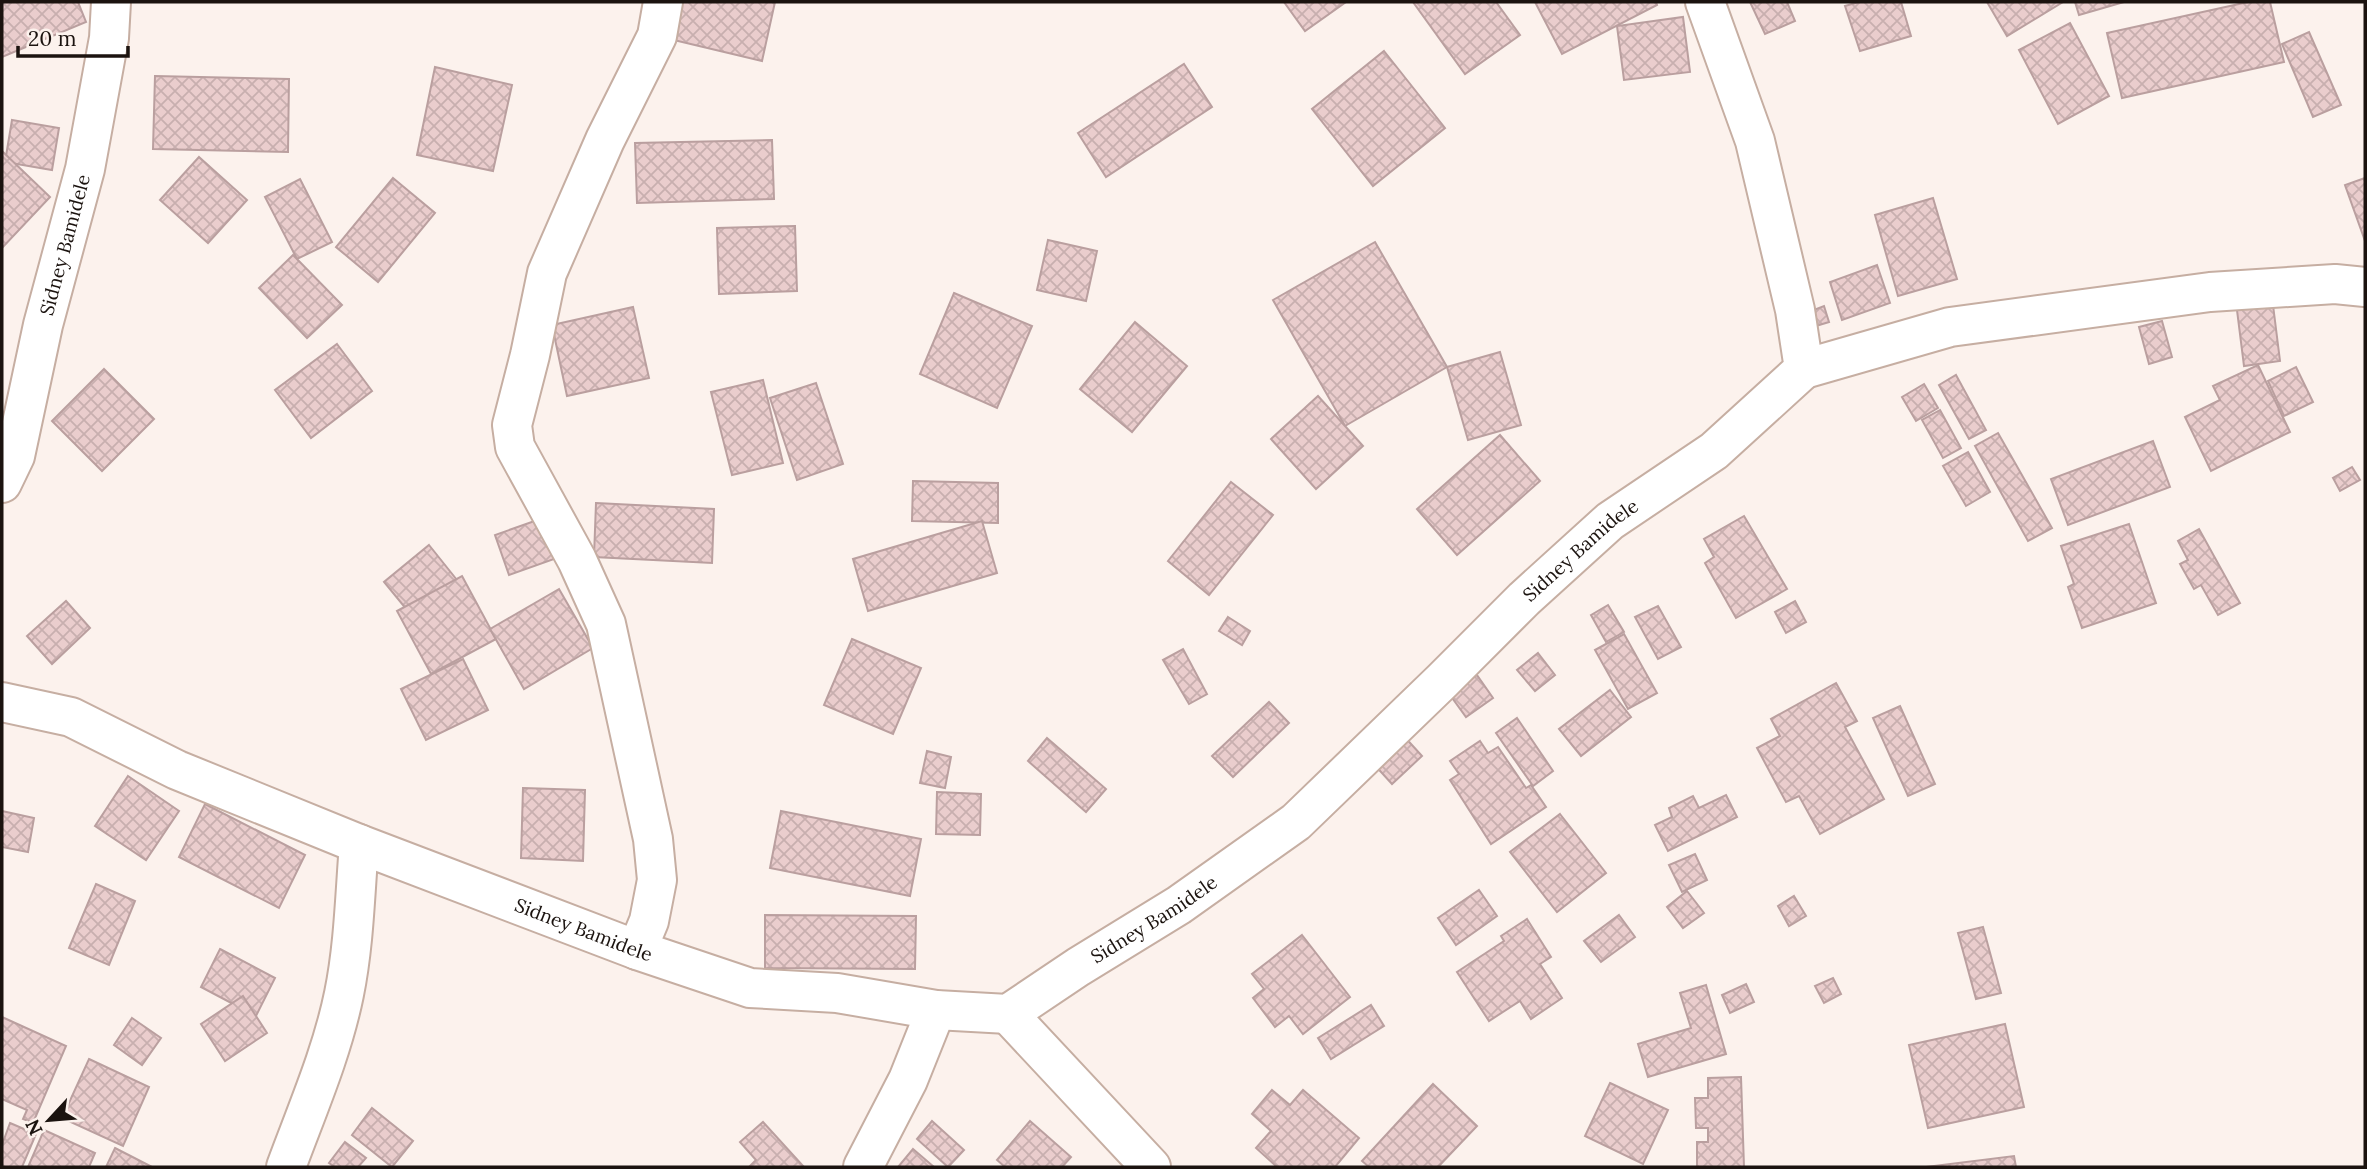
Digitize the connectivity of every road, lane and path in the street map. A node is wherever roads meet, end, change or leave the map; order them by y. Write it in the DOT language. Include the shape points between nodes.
graph roads {
  1 [pos="111,2"];
  2 [pos="663,2"];
  3 [pos="1705,2"];
  4 [pos="2365,287"];
  5 [pos="1804,369"];
  6 [pos="2,484"];
  7 [pos="2,702"];
  8 [pos="359,844"];
  9 [pos="638,950"];
  10 [pos="936,1010"];
  11 [pos="1009,1014"];
  12 [pos="286,1167"];
  13 [pos="863,1167"];
  14 [pos="1151,1167"];
  1 -- 6 [label="street, Sidney Bamidele" via="109,38 85,169 43,325 15,456"];
  2 -- 9 [label="street" via="657,36 547,273 512,425 515,447 607,624 653,839 657,880"];
  3 -- 5 [label="street" via="1755,141 1795,310"];
  4 -- 5 [label="street" via="2335,284 2210,292 1950,327"];
  5 -- 11 [label="street, Sidney Bamidele" via="1714,451 1610,521 1296,822 1179,905"];
  7 -- 8 [label="street, Sidney Bamidele" via="71,717 177,770"];
  8 -- 9 [label="street, Sidney Bamidele"];
  8 -- 12 [label="street" via="344,994 333,1041"];
  9 -- 10 [label="street, Sidney Bamidele" via="750,988 837,993"];
  10 -- 11 [label="street, Sidney Bamidele"];
  10 -- 13 [label="street" via="908,1080"];
  11 -- 14 [label="street"];
}
